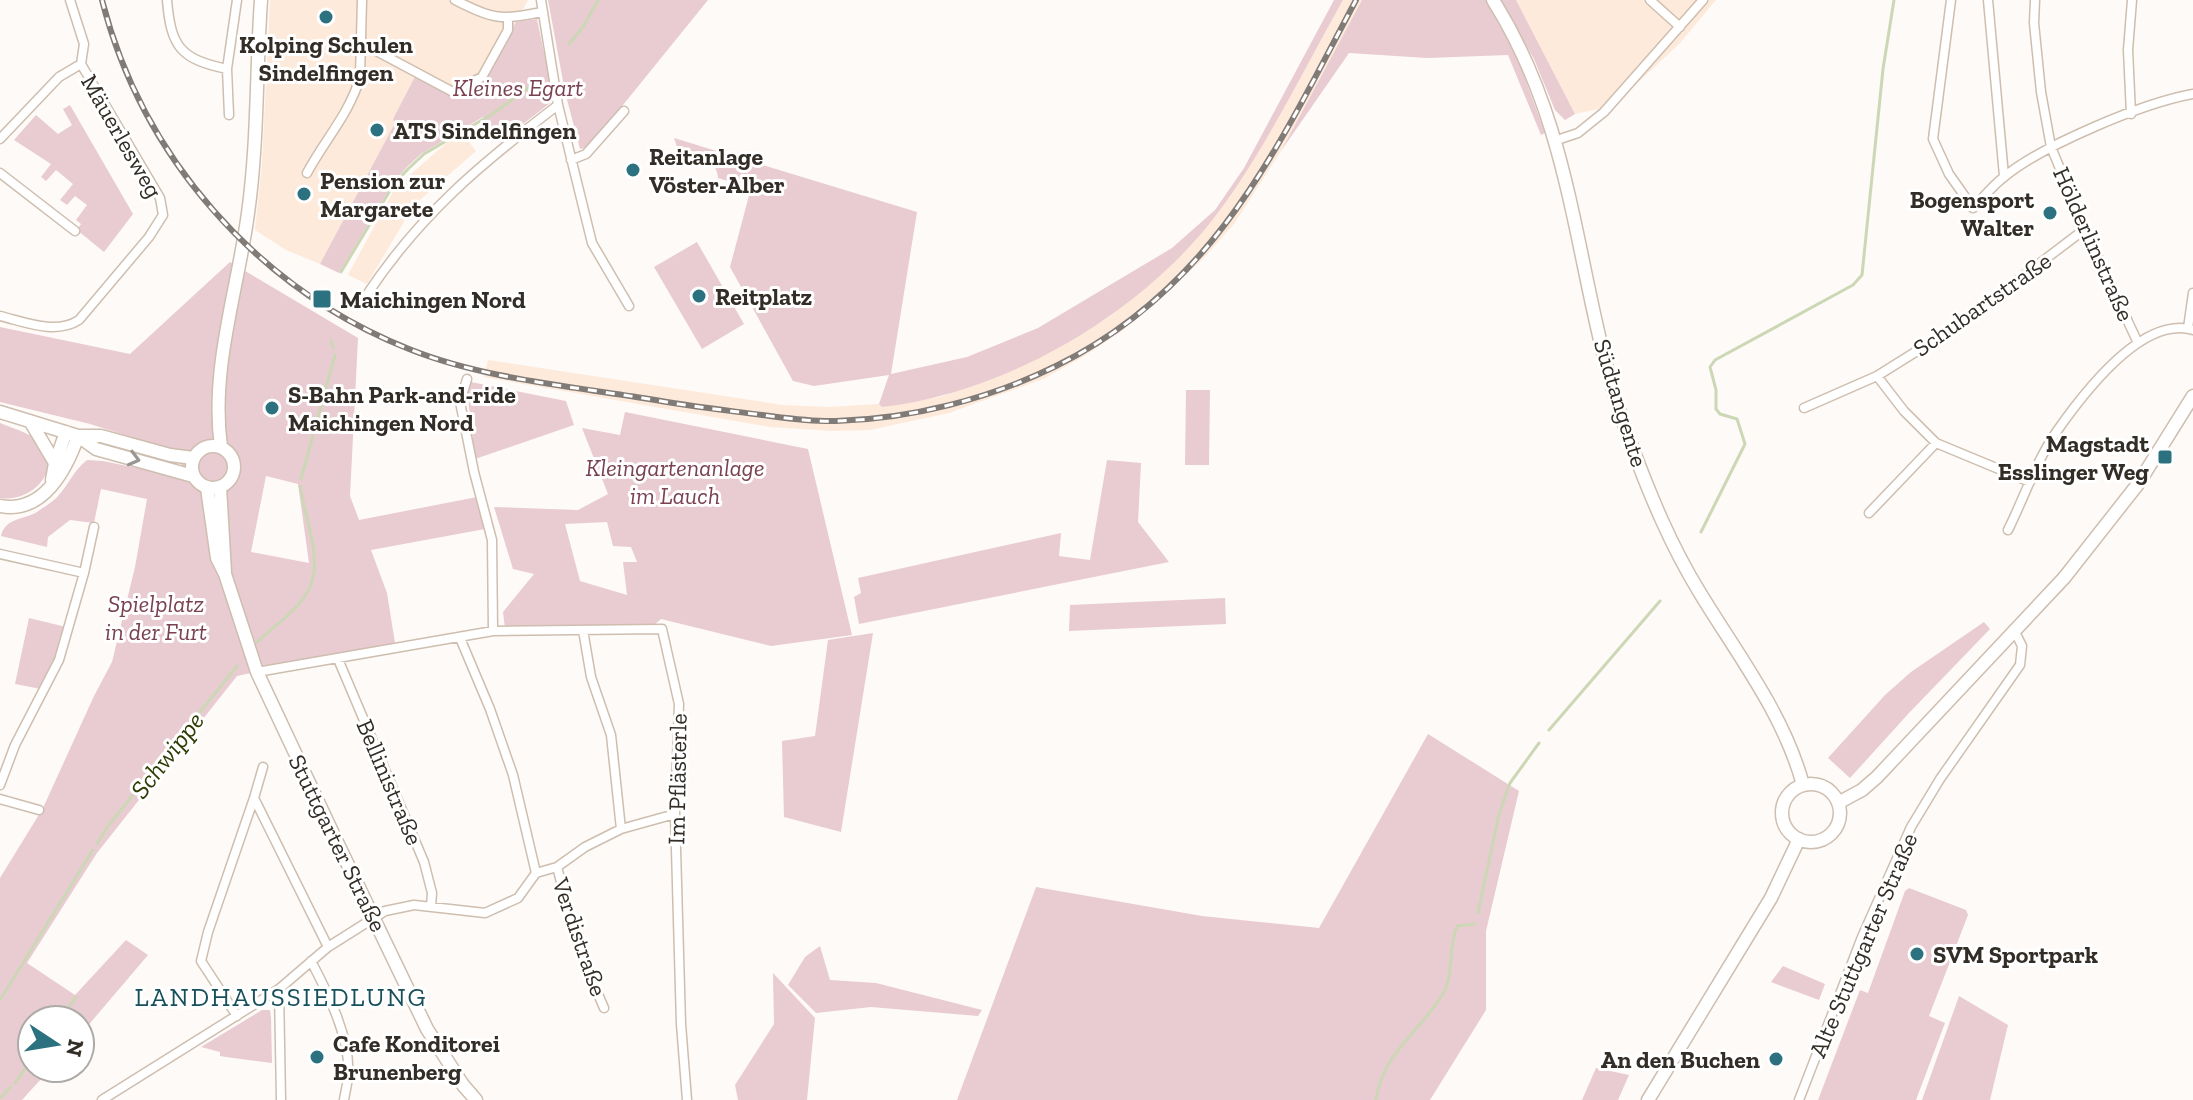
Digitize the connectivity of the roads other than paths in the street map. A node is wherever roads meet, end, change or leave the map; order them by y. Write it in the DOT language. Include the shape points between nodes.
graph roads {
  1 [pos="70,0"];
  2 [pos="167,0"];
  3 [pos="237,0"];
  4 [pos="261,0"];
  5 [pos="362,0"];
  6 [pos="455,0"];
  7 [pos="541,0"];
  8 [pos="1493,0"];
  9 [pos="1650,0"];
  10 [pos="1703,0"];
  11 [pos="1951,0"];
  12 [pos="1988,0"];
  13 [pos="2035,0"];
  14 [pos="2132,0"];
  15 [pos="542,12"];
  16 [pos="508,18"];
  17 [pos="1680,27"];
  18 [pos="361,45"];
  19 [pos="81,64"];
  20 [pos="227,69"];
  21 [pos="2193,94"];
  22 [pos="558,105"];
  23 [pos="624,111"];
  24 [pos="2131,114"];
  25 [pos="229,115"];
  26 [pos="0,139"];
  27 [pos="1557,140"];
  28 [pos="2051,147"];
  29 [pos="571,160"];
  30 [pos="0,173"];
  31 [pos="307,173"];
  32 [pos="2004,176"];
  33 [pos="2085,229"];
  34 [pos="75,231"];
  35 [pos="2193,293"];
  36 [pos="366,296"];
  37 [pos="629,306"];
  38 [pos="0,316"];
  39 [pos="2191,329"];
  40 [pos="2137,341"];
  41 [pos="1877,376"];
  42 [pos="467,379"];
  43 [pos="2193,396"];
  44 [pos="1804,408"];
  45 [pos="0,412"];
  46 [pos="217,412"];
  47 [pos="30,421"];
  48 [pos="72,434"];
  49 [pos="1936,443"];
  50 [pos="207,446"];
  51 [pos="221,447"];
  52 [pos="193,458"];
  53 [pos="55,463"];
  54 [pos="193,476"];
  55 [pos="2030,482"];
  56 [pos="52,484"];
  57 [pos="214,488"];
  58 [pos="0,508"];
  59 [pos="1869,513"];
  60 [pos="94,527"];
  61 [pos="2008,530"];
  62 [pos="0,554"];
  63 [pos="84,573"];
  64 [pos="583,630"];
  65 [pos="2014,630"];
  66 [pos="493,631"];
  67 [pos="460,638"];
  68 [pos="338,659"];
  69 [pos="257,672"];
  70 [pos="263,767"];
  71 [pos="0,785"];
  72 [pos="1803,785"];
  73 [pos="254,798"];
  74 [pos="0,799"];
  75 [pos="1838,803"];
  76 [pos="39,810"];
  77 [pos="675,814"];
  78 [pos="621,829"];
  79 [pos="1799,839"];
  80 [pos="557,867"];
  81 [pos="536,873"];
  82 [pos="431,907"];
  83 [pos="375,917"];
  84 [pos="328,947"];
  85 [pos="311,961"];
  86 [pos="279,989"];
  87 [pos="604,1008"];
  88 [pos="237,1016"];
  89 [pos="102,1100"];
  90 [pos="281,1100"];
  91 [pos="344,1100"];
  92 [pos="476,1100"];
  93 [pos="687,1100"];
  94 [pos="1648,1100"];
  95 [pos="1799,1100"];
  1 -- 19 [label="street" via="84,44"];
  2 -- 20 [label="street" via="169,28 180,50 198,62"];
  3 -- 20 [label="street"];
  4 -- 46 [label="main road" via="252,183"];
  5 -- 18 [label="street"];
  6 -- 16 [label="street" via="485,16"];
  7 -- 15 [label="street"];
  8 -- 27 [label="main road, Südtangente" via="1529,67"];
  9 -- 17 [label="street"];
  10 -- 17 [label="street"];
  11 -- 32 [label="street" via="1933,139 1973,208"];
  12 -- 32 [label="street"];
  13 -- 28 [label="street, Hölderlinstraße"];
  14 -- 24 [label="street"];
  15 -- 16 [label="street"];
  15 -- 22 [label="street"];
  16 -- 18 [label="street" via="508,30 482,77 453,92"];
  17 -- 27 [label="street" via="1604,112 1578,133"];
  18 -- 31 [label="street" via="357,88"];
  19 -- 26 [label="street" via="59,77"];
  19 -- 38 [label="street, Mäuerlesweg" via="143,168 163,215 69,327"];
  20 -- 25 [label="street"];
  21 -- 24 [label="street"];
  22 -- 29 [label="street"];
  22 -- 36 [label="street" via="477,167 409,237"];
  23 -- 29 [label="street" via="586,154"];
  24 -- 28 [label="street"];
  27 -- 72 [label="main road, Südtangente" via="1600,341 1630,441 1688,572 1775,716"];
  28 -- 32 [label="street"];
  28 -- 33 [label="street, Hölderlinstraße"];
  29 -- 37 [label="street" via="592,243"];
  30 -- 34 [label="street"];
  33 -- 40 [label="street, Hölderlinstraße"];
  33 -- 41 [label="street, Schubartstraße" via="1957,326"];
  35 -- 39 [label="street"];
  39 -- 40 [label="street" via="2162,331"];
  40 -- 55 [label="street" via="2056,433"];
  41 -- 44 [label="street, Schubartstraße"];
  41 -- 49 [label="street"];
  42 -- 66 [label="street" via="460,402 492,540"];
  43 -- 65 [label="main road" via="2125,503"];
  45 -- 47 [label="main road"];
  46 -- 50 [label="main road"];
  46 -- 51 [label="main road"];
  47 -- 48 [label="main road"];
  47 -- 53 [label="main road"];
  48 -- 52 [label="main road"];
  48 -- 53 [label="main road"];
  48 -- 54 [label="main road, one-way" via="96,449"];
  48 -- 56 [label="main road" via="70,461"];
  49 -- 55 [label="street"];
  49 -- 59 [label="street"];
  50 -- 51 [label="main road"];
  50 -- 52 [label="main road"];
  51 -- 57 [label="main road" via="234,468 229,482"];
  52 -- 54 [label="main road"];
  53 -- 56 [label="main road"];
  54 -- 57 [label="main road"];
  55 -- 61 [label="street"];
  56 -- 58 [label="main road" via="24,506"];
  57 -- 69 [label="main road, Stuttgarter Straße" via="225,574"];
  60 -- 63 [label="street"];
  62 -- 63 [label="street"];
  63 -- 71 [label="street" via="59,660"];
  64 -- 66 [label="street, Im Pflästerle"];
  64 -- 77 [label="street, Im Pflästerle" via="662,629 679,704"];
  64 -- 78 [label="street" via="591,677 611,735"];
  65 -- 75 [label="main road" via="1877,777"];
  65 -- 95 [label="street, Alte Stuttgarter Straße" via="2022,646 2020,665 1911,827"];
  66 -- 67 [label="street, Im Pflästerle"];
  67 -- 68 [label="street, Im Pflästerle"];
  67 -- 81 [label="street" via="513,775"];
  68 -- 69 [label="street, Im Pflästerle"];
  68 -- 82 [label="street, Bellinistraße" via="424,862"];
  69 -- 83 [label="main road, Stuttgarter Straße"];
  70 -- 73 [label="street"];
  72 -- 75 [label="main road" via="1820,785"];
  72 -- 79 [label="main road" via="1788,794 1782,811 1786,828"];
  73 -- 84 [label="street"];
  73 -- 88 [label="street" via="201,961"];
  74 -- 76 [label="street"];
  75 -- 79 [label="main road" via="1834,830 1818,841"];
  77 -- 78 [label="street, Verdistraße"];
  77 -- 93 [label="street, Im Pflästerle"];
  78 -- 80 [label="street, Verdistraße"];
  79 -- 94 [label="main road" via="1771,898"];
  80 -- 81 [label="street, Verdistraße"];
  80 -- 87 [label="street, Verdistraße" via="580,952"];
  81 -- 82 [label="street, Verdistraße" via="518,898 485,913"];
  82 -- 83 [label="street, Verdistraße" via="392,908"];
  83 -- 84 [label="street, Verdistraße"];
  83 -- 92 [label="main road, Stuttgarter Straße" via="427,1029"];
  84 -- 85 [label="street, Verdistraße"];
  85 -- 86 [label="street, Verdistraße"];
  85 -- 91 [label="street" via="333,1003 343,1044 348,1071"];
  86 -- 88 [label="street, Verdistraße"];
  86 -- 90 [label="street"];
  88 -- 89 [label="street, Verdistraße"];
}
